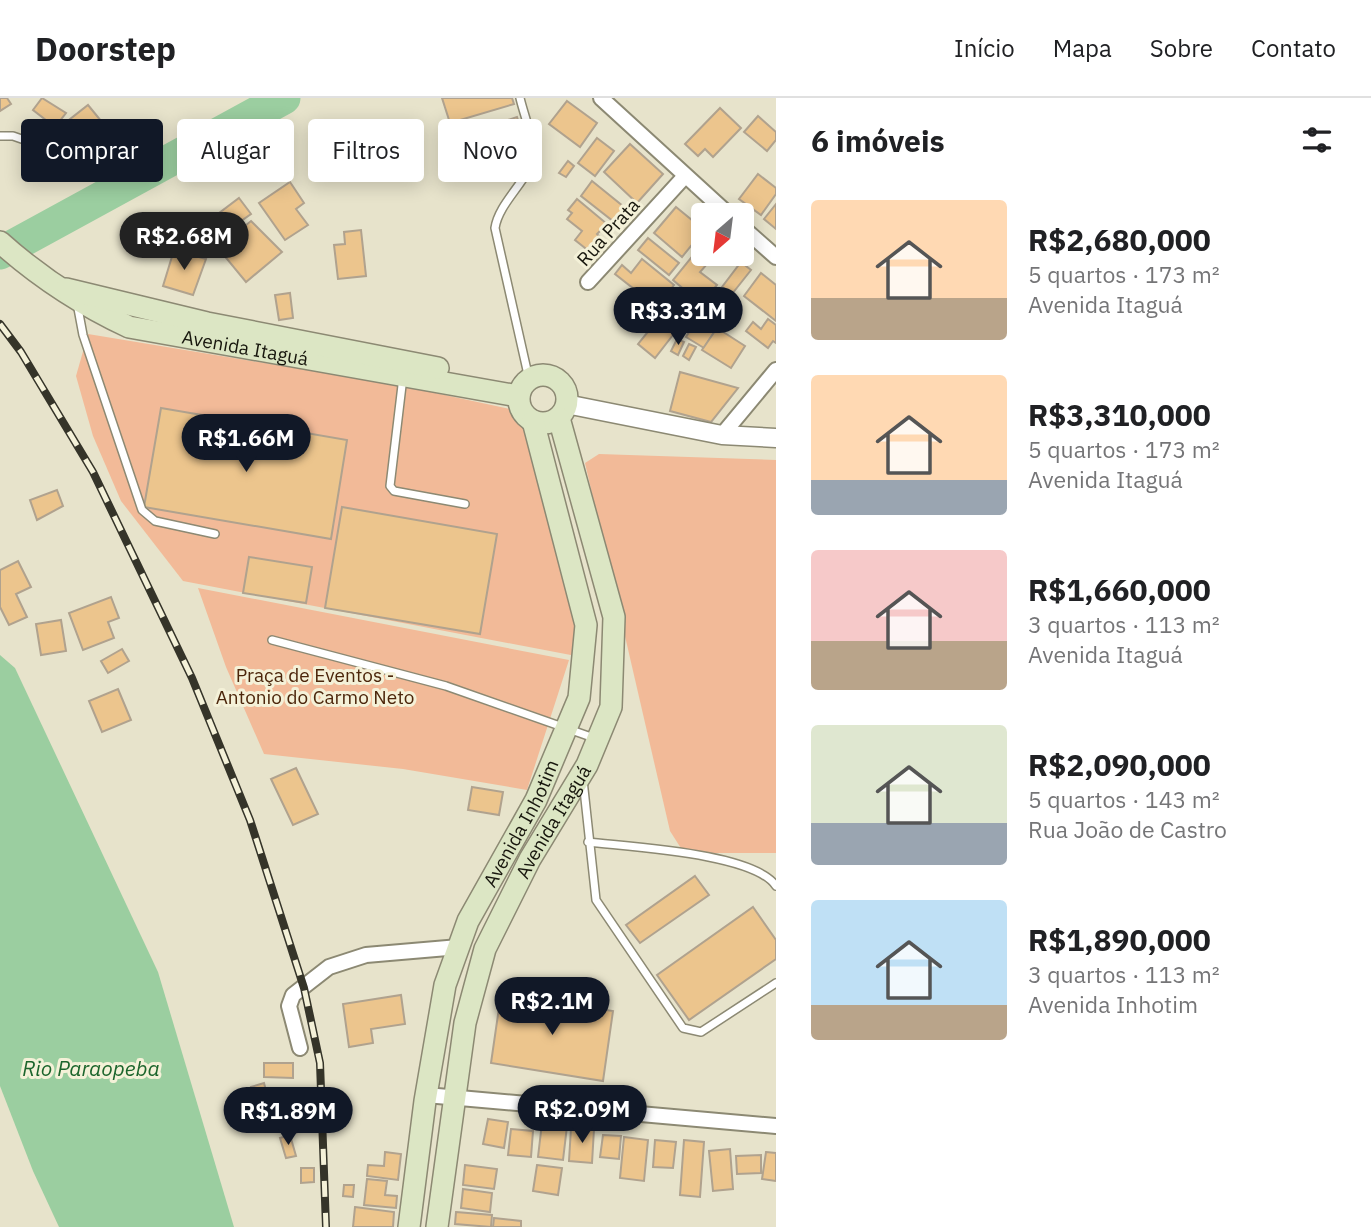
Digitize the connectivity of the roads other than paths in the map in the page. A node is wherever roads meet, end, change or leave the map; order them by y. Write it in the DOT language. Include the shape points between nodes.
graph roads {
  1 [pos="520,98"];
  2 [pos="601,98"];
  3 [pos="0,136"];
  4 [pos="21,139"];
  5 [pos="685,176"];
  6 [pos="715,203"];
  7 [pos="754,238"];
  8 [pos="0,242"];
  9 [pos="776,257"];
  10 [pos="588,282"];
  11 [pos="71,295"];
  12 [pos="776,370"];
  13 [pos="404,376"];
  14 [pos="524,386"];
  15 [pos="563,411"];
  16 [pos="533,421"];
  17 [pos="722,435"];
  18 [pos="776,438"];
  19 [pos="465,504"];
  20 [pos="215,534"];
  21 [pos="272,640"];
  22 [pos="569,728"];
  23 [pos="598,740"];
  24 [pos="554,763"];
  25 [pos="581,775"];
  26 [pos="588,842"];
  27 [pos="776,887"];
  28 [pos="459,947"];
  29 [pos="776,983"];
  30 [pos="300,1048"];
  31 [pos="426,1095"];
  32 [pos="455,1100"];
  33 [pos="776,1126"];
  34 [pos="409,1227"];
  35 [pos="437,1227"];
  1 -- 14 [label="lane" via="533,154 527,172 497,214 495,228"];
  2 -- 5 [label="street"];
  3 -- 4 [label="lane"];
  5 -- 6 [label="street"];
  5 -- 10 [label="street, Rua Prata"];
  7 -- 9 [label="street"];
  8 -- 11 [label="main road, Avenida Itaguá" via="30,269"];
  11 -- 13 [label="main road, Avenida Itaguá" via="129,327"];
  11 -- 14 [label="main road, Avenida Itaguá"];
  11 -- 20 [label="lane" via="142,510 155,521"];
  12 -- 17 [label="street"];
  13 -- 14 [label="main road, Avenida Itaguá"];
  13 -- 19 [label="lane" via="390,486 394,491"];
  14 -- 15 [label="main road, Avenida Itaguá" via="537,375 553,377 564,388"];
  14 -- 16 [label="main road" via="521,411"];
  15 -- 16 [label="main road" via="546,423"];
  15 -- 17 [label="street"];
  15 -- 23 [label="main road, Avenida Itaguá" via="614,617 611,707"];
  16 -- 22 [label="main road, Avenida Inhotim" via="586,625 579,698"];
  17 -- 18 [label="street"];
  21 -- 22 [label="lane" via="446,686"];
  22 -- 23 [label="lane"];
  22 -- 24 [label="main road, Avenida Inhotim"];
  23 -- 25 [label="main road, Avenida Itaguá"];
  24 -- 25 [label="main road"];
  24 -- 28 [label="main road, Avenida Inhotim" via="468,921"];
  25 -- 26 [label="lane"];
  25 -- 32 [label="main road, Avenida Itaguá" via="530,859 485,949 465,1023"];
  26 -- 27 [label="lane" via="727,860 753,868"];
  26 -- 29 [label="lane" via="596,900 683,1028 701,1032"];
  28 -- 30 [label="street" via="366,955 329,967 293,996 289,1006"];
  28 -- 31 [label="main road, Avenida Inhotim" via="446,985"];
  31 -- 32 [label="street"];
  31 -- 34 [label="main road, Avenida Inhotim"];
  32 -- 33 [label="street"];
  32 -- 35 [label="main road, Avenida Itaguá"];
}
